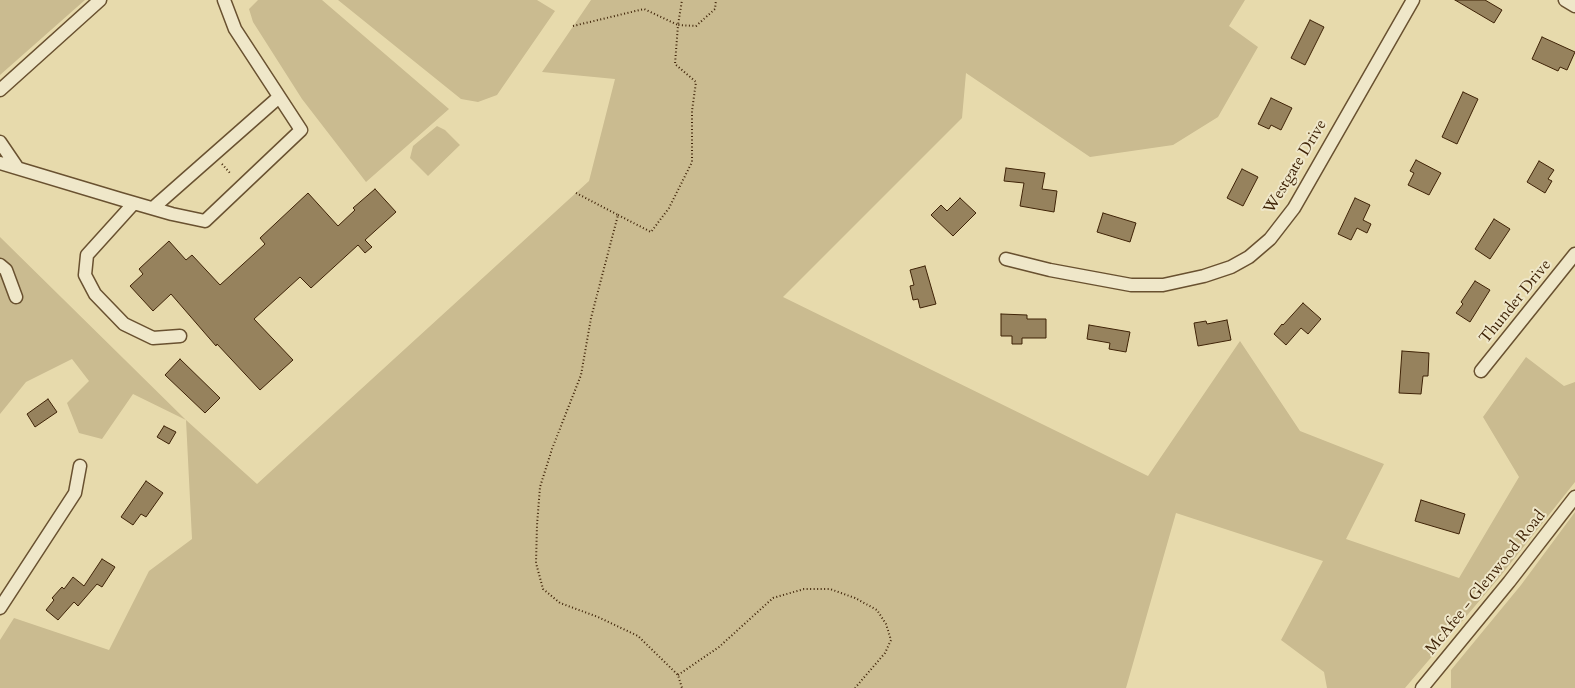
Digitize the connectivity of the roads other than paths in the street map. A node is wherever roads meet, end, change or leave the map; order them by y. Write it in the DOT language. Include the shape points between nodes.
graph roads {
  1 [pos="100,0"];
  2 [pos="224,0"];
  3 [pos="1414,0"];
  4 [pos="1565,0"];
  5 [pos="1575,6"];
  6 [pos="0,90"];
  7 [pos="279,97"];
  8 [pos="0,142"];
  9 [pos="0,163"];
  10 [pos="17,167"];
  11 [pos="134,203"];
  12 [pos="153,208"];
  13 [pos="1575,254"];
  14 [pos="1006,259"];
  15 [pos="0,265"];
  16 [pos="16,297"];
  17 [pos="180,336"];
  18 [pos="1481,370"];
  19 [pos="80,466"];
  20 [pos="1575,497"];
  21 [pos="0,608"];
  22 [pos="1422,688"];
  1 -- 6 [label="street"];
  2 -- 7 [label="street" via="235,28"];
  3 -- 14 [label="street, Westgate Drive" via="1294,208 1270,239 1249,257 1204,276 1163,285 1131,285"];
  4 -- 5 [label="street"];
  7 -- 12 [label="street"];
  7 -- 12 [label="street" via="301,130 205,221"];
  8 -- 10 [label="street"];
  9 -- 10 [label="street"];
  10 -- 11 [label="street"];
  11 -- 12 [label="street"];
  11 -- 17 [label="street" via="87,255 85,275 95,294 124,324 153,338"];
  13 -- 18 [label="street, Thunder Drive"];
  15 -- 16 [label="street" via="6,270"];
  19 -- 21 [label="street" via="74,493"];
  20 -- 22 [label="street, McAfee - Glenwood Road"];
}
